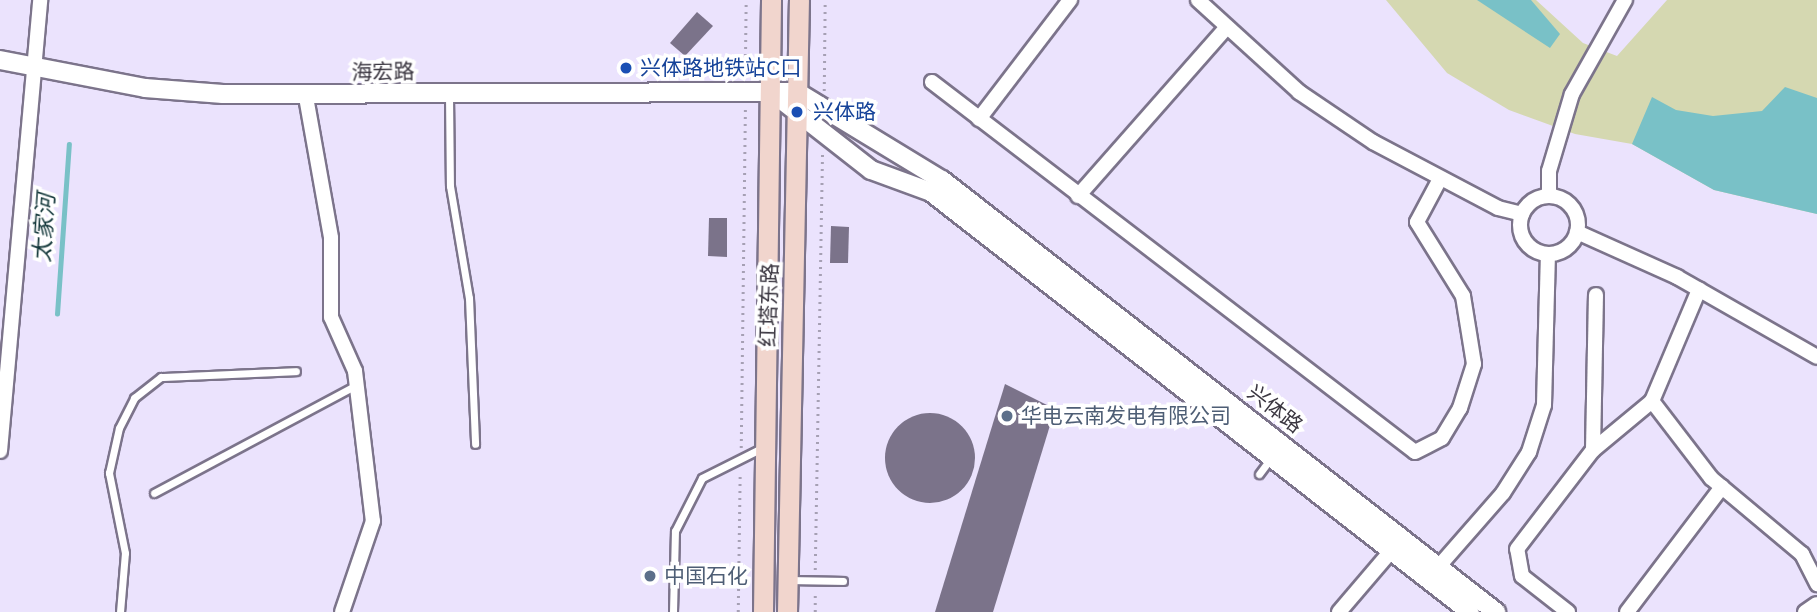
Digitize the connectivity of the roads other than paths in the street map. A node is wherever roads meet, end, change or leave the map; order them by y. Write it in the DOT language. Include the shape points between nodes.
graph roads {
  1 [pos="40,0"];
  2 [pos="771,0"];
  3 [pos="799,0"];
  4 [pos="1070,0"];
  5 [pos="1198,0"];
  6 [pos="1623,1"];
  7 [pos="1226,28"];
  8 [pos="0,60"];
  9 [pos="34,69"];
  10 [pos="932,82"];
  11 [pos="770,92"];
  12 [pos="797,92"];
  13 [pos="449,94"];
  14 [pos="306,97"];
  15 [pos="798,113"];
  16 [pos="979,119"];
  17 [pos="1440,179"];
  18 [pos="1549,195"];
  19 [pos="1078,196"];
  20 [pos="1522,214"];
  21 [pos="1577,232"];
  22 [pos="1548,254"];
  23 [pos="1699,290"];
  24 [pos="1596,295"];
  25 [pos="1817,357"];
  26 [pos="296,371"];
  27 [pos="356,385"];
  28 [pos="1652,401"];
  29 [pos="1,433"];
  30 [pos="475,444"];
  31 [pos="766,447"];
  32 [pos="1277,449"];
  33 [pos="1593,450"];
  34 [pos="0,451"];
  35 [pos="1259,474"];
  36 [pos="1721,487"];
  37 [pos="154,494"];
  38 [pos="1392,550"];
  39 [pos="1433,572"];
  40 [pos="788,580"];
  41 [pos="843,581"];
  42 [pos="1817,584"];
  43 [pos="1817,604"];
  44 [pos="120,612"];
  45 [pos="342,612"];
  46 [pos="673,612"];
  47 [pos="763,612"];
  48 [pos="787,612"];
  49 [pos="1339,612"];
  50 [pos="1470,612"];
  51 [pos="1496,612"];
  52 [pos="1568,612"];
  53 [pos="1627,612"];
  54 [pos="1805,612"];
  1 -- 9 [label="street"];
  2 -- 11 [label="main road, 红塔东路"];
  3 -- 12 [label="main road, 红塔东路"];
  4 -- 16 [label="street"];
  5 -- 7 [label="street"];
  6 -- 18 [label="street" via="1572,94 1549,171"];
  7 -- 17 [label="street" via="1299,92"];
  7 -- 19 [label="street"];
  8 -- 9 [label="street, 海宏路"];
  9 -- 14 [label="street, 海宏路" via="145,88"];
  9 -- 29 [label="street"];
  10 -- 16 [label="street"];
  11 -- 12 [label="street, 兴体路"];
  11 -- 13 [label="street, 海宏路" via="745,88"];
  11 -- 15 [label="street, 兴体路"];
  11 -- 31 [label="main road, 红塔东路"];
  12 -- 15 [label="main road, 红塔东路"];
  12 -- 32 [label="street, 兴体路" via="824,103 942,180"];
  13 -- 14 [label="street, 海宏路"];
  13 -- 30 [label="lane" via="450,186 469,298"];
  14 -- 27 [label="street" via="331,238 331,317"];
  15 -- 32 [label="street, 兴体路" via="823,137 871,170 931,192"];
  15 -- 40 [label="main road, 红塔东路"];
  16 -- 19 [label="street"];
  17 -- 19 [label="street" via="1417,222 1463,296 1474,364 1460,408 1442,438 1415,452"];
  17 -- 20 [label="street"];
  18 -- 20 [label="street" via="1533,200"];
  18 -- 21 [label="street" via="1569,204"];
  20 -- 22 [label="street" via="1522,237"];
  21 -- 22 [label="street" via="1567,248"];
  21 -- 23 [label="street"];
  22 -- 39 [label="street" via="1544,405 1528,452 1503,493"];
  23 -- 25 [label="street"];
  23 -- 28 [label="street"];
  24 -- 33 [label="street"];
  26 -- 44 [label="lane" via="161,377 134,398 119,428 109,473 125,553"];
  27 -- 37 [label="lane"];
  27 -- 45 [label="street" via="373,521"];
  28 -- 33 [label="street"];
  28 -- 36 [label="street"];
  29 -- 34 [label="street"];
  31 -- 46 [label="lane" via="702,478 675,531"];
  31 -- 47 [label="main road, 红塔东路"];
  32 -- 35 [label="lane"];
  32 -- 38 [label="street, 兴体路"];
  32 -- 39 [label="street, 兴体路"];
  33 -- 52 [label="street" via="1517,549 1515,562"];
  36 -- 42 [label="street" via="1802,554"];
  36 -- 53 [label="street"];
  38 -- 39 [label="street, 兴体路"];
  38 -- 49 [label="street"];
  39 -- 50 [label="street, 兴体路"];
  39 -- 51 [label="street, 兴体路"];
  40 -- 41 [label="lane"];
  40 -- 48 [label="main road, 红塔东路"];
  43 -- 54 [label="street"];
}
